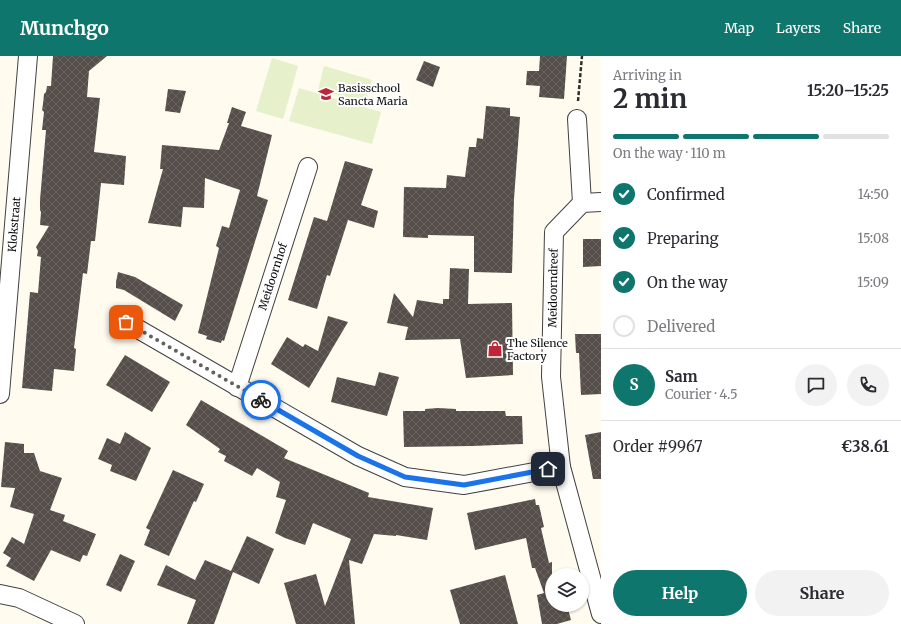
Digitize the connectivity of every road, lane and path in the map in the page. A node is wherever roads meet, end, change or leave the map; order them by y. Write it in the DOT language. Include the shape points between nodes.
graph roads {
  1 [pos="28,56"];
  2 [pos="582,56"];
  3 [pos="577,119"];
  4 [pos="308,167"];
  5 [pos="582,202"];
  6 [pos="601,202"];
  7 [pos="6,253"];
  8 [pos="126,322"];
  9 [pos="237,386"];
  10 [pos="0,394"];
  11 [pos="561,467"];
  12 [pos="0,594"];
  13 [pos="601,614"];
  14 [pos="75,624"];
  1 -- 7 [label="street, Klokstraat"];
  2 -- 3 [label="path"];
  3 -- 5 [label="street"];
  4 -- 9 [label="street, Meidoornhof"];
  5 -- 6 [label="street"];
  5 -- 11 [label="street, Meidoorndreef" via="554,232 551,377"];
  7 -- 10 [label="street, Klokstraat"];
  8 -- 9 [label="street"];
  9 -- 11 [label="street" via="358,456 405,477 464,485"];
  11 -- 13 [label="street, Meidoorndreef"];
  12 -- 14 [label="street" via="19,598"];
}
